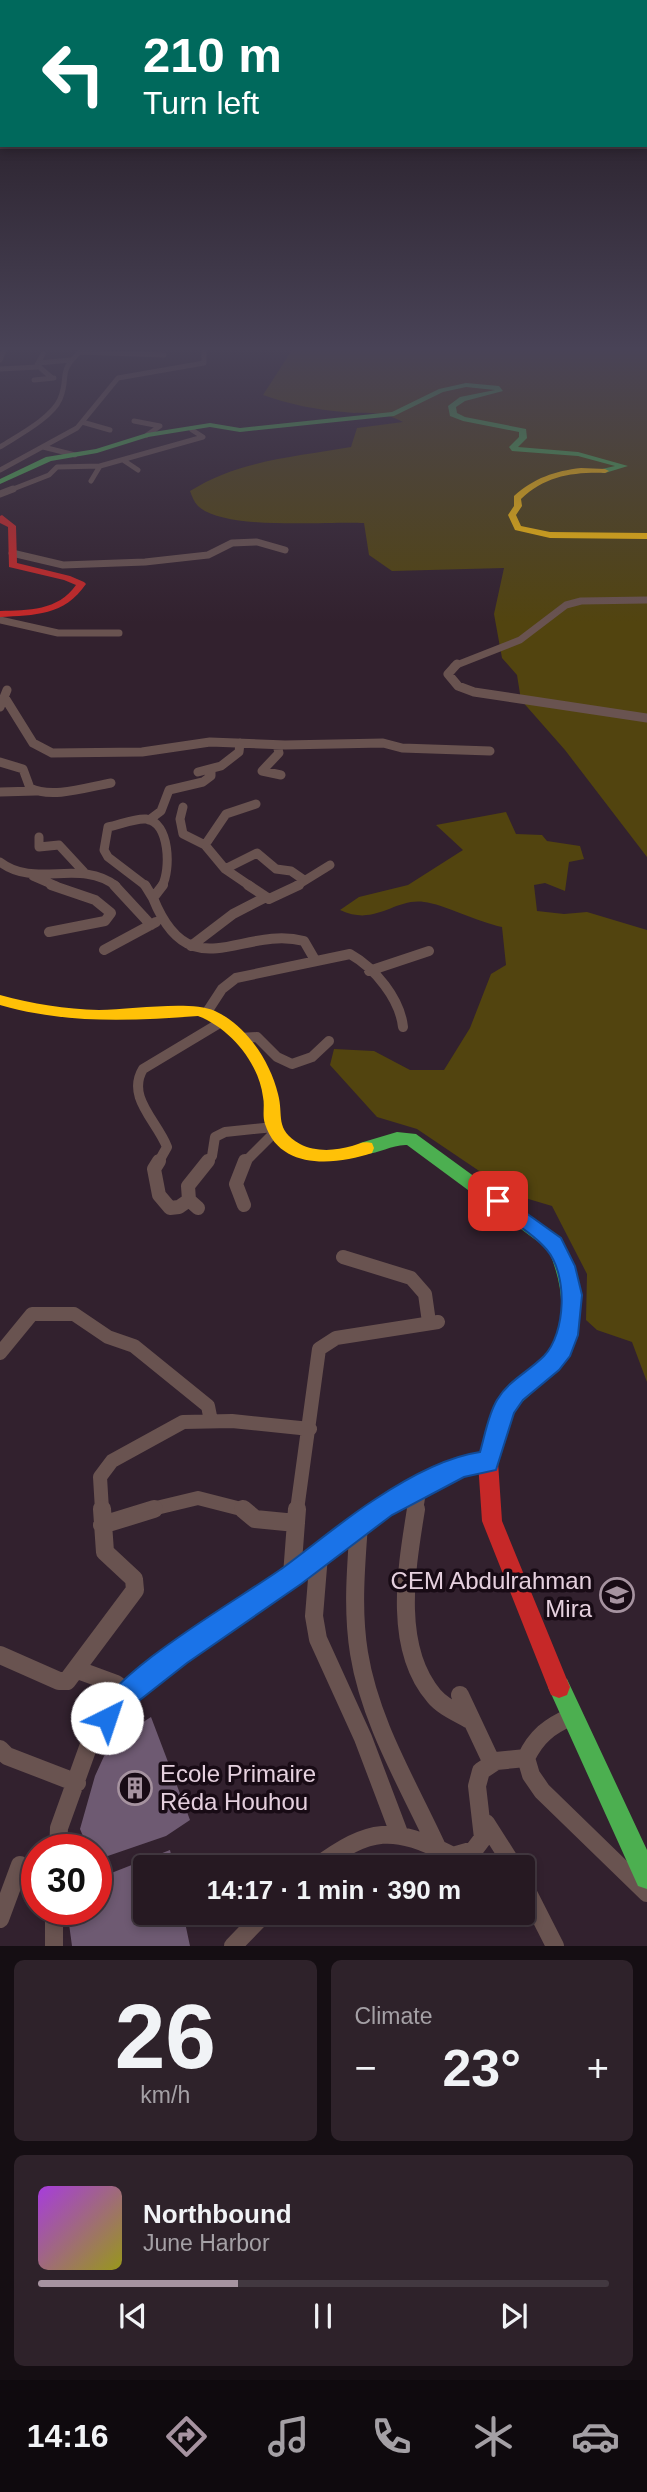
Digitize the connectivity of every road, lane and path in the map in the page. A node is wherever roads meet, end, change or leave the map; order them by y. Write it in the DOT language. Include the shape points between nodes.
graph roads {
  1 [pos="54,441"];
  2 [pos="130,441"];
  3 [pos="186,441"];
  4 [pos="520,441"];
  5 [pos="43,447"];
  6 [pos="75,455"];
  7 [pos="123,460"];
  8 [pos="100,466"];
  9 [pos="0,470"];
  10 [pos="138,470"];
  11 [pos="91,481"];
  12 [pos="0,482"];
  13 [pos="0,494"];
  14 [pos="1,518"];
  15 [pos="647,536"];
  16 [pos="285,550"];
  17 [pos="12,553"];
  18 [pos="647,600"];
  19 [pos="0,614"];
  20 [pos="0,620"];
  21 [pos="118,633"];
  22 [pos="4,698"];
  23 [pos="647,718"];
  24 [pos="240,743"];
  25 [pos="277,745"];
  26 [pos="490,751"];
  27 [pos="1,764"];
  28 [pos="211,770"];
  29 [pos="198,772"];
  30 [pos="281,775"];
  31 [pos="110,783"];
  32 [pos="36,791"];
  33 [pos="0,793"];
  34 [pos="256,804"];
  35 [pos="183,807"];
  36 [pos="149,820"];
  37 [pos="183,834"];
  38 [pos="39,837"];
  39 [pos="164,838"];
  40 [pos="205,845"];
  41 [pos="0,862"];
  42 [pos="330,865"];
  43 [pos="225,869"];
  44 [pos="84,872"];
  45 [pos="33,876"];
  46 [pos="304,880"];
  47 [pos="153,898"];
  48 [pos="264,898"];
  49 [pos="157,922"];
  50 [pos="49,932"];
  51 [pos="191,946"];
  52 [pos="104,950"];
  53 [pos="429,951"];
  54 [pos="315,960"];
  55 [pos="369,971"];
  56 [pos="0,1000"];
  57 [pos="207,1012"];
  58 [pos="223,1021"];
  59 [pos="403,1027"];
  60 [pos="239,1038"];
  61 [pos="329,1041"];
  62 [pos="275,1129"];
  63 [pos="244,1205"];
  64 [pos="343,1257"];
  65 [pos="0,1353"];
  66 [pos="211,1422"];
  67 [pos="310,1429"];
  68 [pos="488,1462"];
  69 [pos="420,1486"];
  70 [pos="296,1523"];
  71 [pos="359,1524"];
  72 [pos="102,1525"];
  73 [pos="319,1555"];
  74 [pos="292,1575"];
  75 [pos="0,1655"];
  76 [pos="78,1670"];
  77 [pos="127,1693"];
  78 [pos="460,1695"];
  79 [pos="571,1717"];
  80 [pos="470,1720"];
  81 [pos="0,1749"];
  82 [pos="526,1758"];
  83 [pos="491,1761"];
  84 [pos="77,1783"];
  85 [pos="486,1823"];
  86 [pos="399,1833"];
  87 [pos="59,1834"];
  88 [pos="437,1847"];
  89 [pos="332,1855"];
  90 [pos="506,1855"];
  91 [pos="20,1865"];
  92 [pos="647,1877"];
  93 [pos="647,1893"];
  94 [pos="535,1907"];
  95 [pos="0,1919"];
  96 [pos="54,1925"];
  97 [pos="253,1925"];
  98 [pos="54,1946"];
  99 [pos="233,1946"];
  100 [pos="555,1946"];
  1 -- 5 [label="street"];
  2 -- 6 [label="street"];
  3 -- 7 [label="street"];
  4 -- 15 [label="street" via="515,449 578,454 624,466 616,471 569,472 527,487 517,498 512,515 519,527 561,535"];
  5 -- 6 [label="street"];
  5 -- 9 [label="street"];
  6 -- 12 [label="street" via="49,458"];
  7 -- 8 [label="street"];
  7 -- 10 [label="street"];
  8 -- 11 [label="street"];
  8 -- 13 [label="street" via="57,467 49,475"];
  14 -- 17 [label="street" via="12,526"];
  16 -- 17 [label="street" via="257,542 232,543 208,555 63,565"];
  17 -- 19 [label="street" via="12,565 21,570 73,579 81,587 68,601 52,608"];
  18 -- 23 [label="street" via="566,605 520,640 465,660 448,674 463,688 484,695"];
  20 -- 21 [label="street" via="58,633"];
  22 -- 24 [label="street" via="13,704 23,731 48,753 127,753 196,743"];
  24 -- 25 [label="street"];
  24 -- 28 [label="street" via="229,764"];
  25 -- 26 [label="street" via="383,743 402,748"];
  25 -- 30 [label="street" via="279,753 262,771"];
  27 -- 32 [label="street" via="23,769 30,788"];
  28 -- 29 [label="street"];
  28 -- 36 [label="street" via="203,782 169,790 161,811"];
  31 -- 32 [label="street"];
  32 -- 33 [label="street"];
  34 -- 40 [label="street" via="226,814"];
  35 -- 37 [label="street"];
  36 -- 39 [label="street"];
  36 -- 47 [label="street" via="108,827 104,850 113,862 148,883"];
  37 -- 39 [label="street"];
  37 -- 40 [label="street"];
  38 -- 44 [label="street" via="39,847 59,845"];
  39 -- 47 [label="street" via="168,875"];
  40 -- 43 [label="street"];
  41 -- 45 [label="street" via="11,871"];
  42 -- 46 [label="street"];
  43 -- 46 [label="street" via="257,853 275,869 291,871"];
  43 -- 48 [label="street"];
  44 -- 45 [label="street"];
  44 -- 49 [label="street" via="108,880"];
  45 -- 50 [label="street" via="97,901 111,914 105,921"];
  46 -- 48 [label="street"];
  47 -- 49 [label="street"];
  48 -- 51 [label="street" via="233,914"];
  49 -- 51 [label="street"];
  49 -- 52 [label="street"];
  51 -- 54 [label="street" via="292,938 304,941"];
  53 -- 55 [label="street"];
  54 -- 55 [label="street" via="350,954"];
  54 -- 57 [label="street" via="236,978 222,989"];
  55 -- 59 [label="street" via="398,1004"];
  56 -- 57 [label="street" via="43,1014 93,1018"];
  57 -- 58 [label="street"];
  58 -- 60 [label="street"];
  58 -- 62 [label="street" via="143,1069 136,1080 136,1092 167,1147 154,1169 157,1190 170,1208 193,1204 188,1186 212,1156 217,1135"];
  60 -- 61 [label="street" via="257,1037 280,1059 291,1063 309,1060"];
  60 -- 62 [label="street" via="270,1090"];
  62 -- 63 [label="street" via="260,1142 237,1178"];
  62 -- 68 [label="street" via="303,1153 316,1157 345,1157 393,1139 410,1139 554,1244 572,1295 568,1335 551,1363 515,1393 505,1408"];
  64 -- 67 [label="street" via="411,1278 425,1294 434,1322 324,1344 316,1355"];
  65 -- 66 [label="street" via="32,1314 74,1314 138,1348 208,1406"];
  66 -- 67 [label="street"];
  66 -- 72 [label="street" via="175,1425 107,1464 100,1477"];
  67 -- 70 [label="street"];
  68 -- 69 [label="street" via="461,1466"];
  68 -- 79 [label="street" via="492,1521"];
  69 -- 71 [label="street"];
  69 -- 80 [label="street" via="409,1568 413,1653 433,1695"];
  70 -- 72 [label="street" via="255,1519 241,1507 198,1498"];
  70 -- 74 [label="street"];
  71 -- 73 [label="street"];
  71 -- 88 [label="street" via="355,1609 361,1667"];
  72 -- 76 [label="street" via="107,1557 134,1579 136,1586"];
  73 -- 74 [label="street"];
  73 -- 86 [label="street" via="314,1616 318,1639"];
  74 -- 77 [label="street"];
  75 -- 76 [label="street" via="59,1681 67,1681"];
  76 -- 77 [label="street" via="118,1683"];
  77 -- 84 [label="street" via="91,1739"];
  78 -- 80 [label="street"];
  79 -- 82 [label="street" via="535,1737"];
  79 -- 92 [label="street"];
  80 -- 83 [label="street"];
  81 -- 84 [label="street" via="7,1756"];
  82 -- 83 [label="street"];
  82 -- 93 [label="street" via="542,1791"];
  83 -- 85 [label="street" via="476,1785"];
  84 -- 87 [label="street"];
  85 -- 88 [label="street" via="471,1851 453,1856"];
  85 -- 90 [label="street"];
  86 -- 88 [label="street"];
  86 -- 89 [label="street" via="365,1834"];
  91 -- 95 [label="street"];
  94 -- 100 [label="street"];
  96 -- 98 [label="street"];
  97 -- 99 [label="street"];
}
